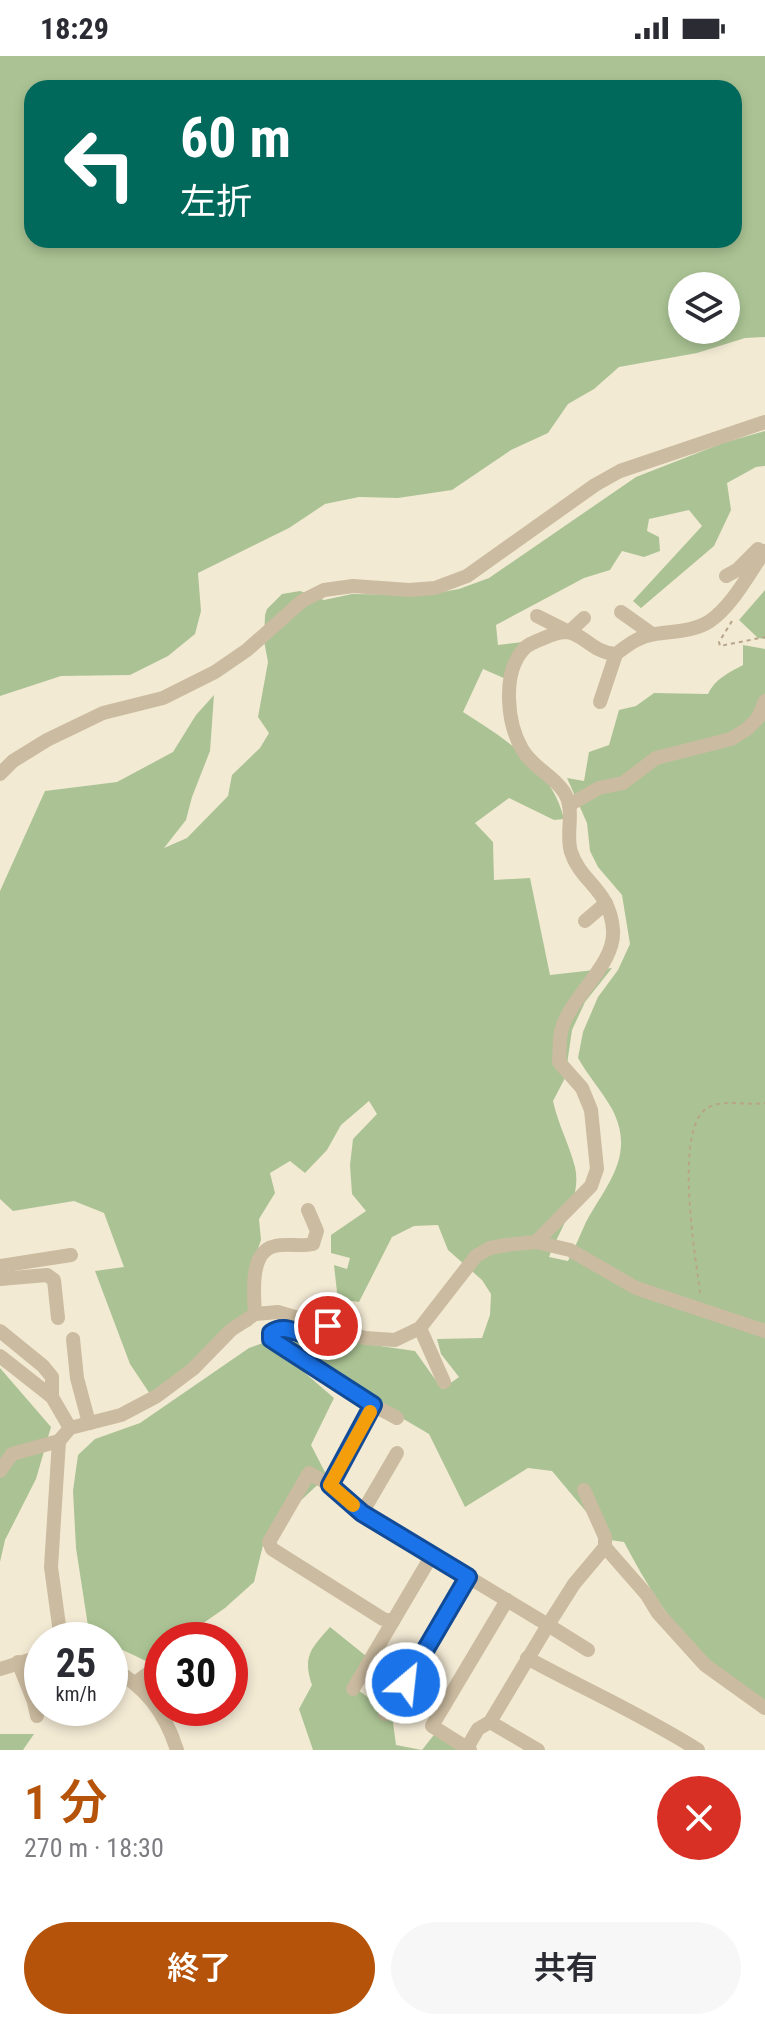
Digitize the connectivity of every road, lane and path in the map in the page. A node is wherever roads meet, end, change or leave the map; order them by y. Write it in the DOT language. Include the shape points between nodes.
graph roads {
  1 [pos="765,422"];
  2 [pos="765,548"];
  3 [pos="726,576"];
  4 [pos="733,597"];
  5 [pos="621,612"];
  6 [pos="537,616"];
  7 [pos="584,618"];
  8 [pos="569,632"];
  9 [pos="652,634"];
  10 [pos="765,637"];
  11 [pos="584,640"];
  12 [pos="575,653"];
  13 [pos="616,654"];
  14 [pos="765,701"];
  15 [pos="600,702"];
  16 [pos="0,774"];
  17 [pos="569,805"];
  18 [pos="606,903"];
  19 [pos="585,921"];
  20 [pos="765,1103"];
  21 [pos="308,1210"];
  22 [pos="536,1242"];
  23 [pos="71,1255"];
  24 [pos="0,1266"];
  25 [pos="0,1279"];
  26 [pos="697,1310"];
  27 [pos="255,1314"];
  28 [pos="58,1318"];
  29 [pos="328,1326"];
  30 [pos="420,1328"];
  31 [pos="0,1331"];
  32 [pos="765,1331"];
  33 [pos="73,1339"];
  34 [pos="0,1356"];
  35 [pos="444,1382"];
  36 [pos="52,1397"];
  37 [pos="373,1405"];
  38 [pos="397,1418"];
  39 [pos="89,1423"];
  40 [pos="70,1428"];
  41 [pos="59,1441"];
  42 [pos="397,1453"];
  43 [pos="0,1471"];
  44 [pos="330,1485"];
  45 [pos="584,1490"];
  46 [pos="362,1513"];
  47 [pos="605,1547"];
  48 [pos="432,1555"];
  49 [pos="468,1577"];
  50 [pos="507,1600"];
  51 [pos="393,1621"];
  52 [pos="59,1622"];
  53 [pos="548,1625"];
  54 [pos="588,1650"];
  55 [pos="527,1658"];
  56 [pos="24,1660"];
  57 [pos="18,1662"];
  58 [pos="0,1669"];
  59 [pos="144,1676"];
  60 [pos="24,1677"];
  61 [pos="128,1679"];
  62 [pos="135,1683"];
  63 [pos="353,1689"];
  64 [pos="765,1708"];
  65 [pos="385,1714"];
  66 [pos="490,1722"];
  67 [pos="469,1749"];
  68 [pos="177,1750"];
  69 [pos="538,1750"];
  70 [pos="698,1750"];
  1 -- 16 [label="street" via="620,471 467,576 435,588 353,586 313,595 215,672 163,698 103,713 47,740"];
  2 -- 3 [label="street"];
  2 -- 4 [label="street"];
  4 -- 9 [label="street" via="710,621 681,632"];
  4 -- 10 [label="path" via="734,618 720,646"];
  5 -- 9 [label="street"];
  6 -- 8 [label="street"];
  7 -- 8 [label="street"];
  8 -- 11 [label="street"];
  8 -- 17 [label="street" via="524,647 510,679 510,695 520,745 531,763 564,792"];
  9 -- 13 [label="street"];
  11 -- 12 [label="street"];
  11 -- 13 [label="street"];
  13 -- 15 [label="street"];
  14 -- 17 [label="street" via="758,718 731,739 656,758 623,783 599,788"];
  17 -- 18 [label="street" via="569,848"];
  18 -- 19 [label="street"];
  18 -- 22 [label="street" via="614,932 609,953 561,1030 559,1062 582,1088 591,1110 597,1169 591,1186"];
  20 -- 26 [label="path" via="716,1104 699,1117 687,1169 701,1298"];
  21 -- 27 [label="street" via="317,1231 313,1244 272,1246 262,1255 253,1286"];
  22 -- 26 [label="street" via="570,1250 636,1288"];
  22 -- 30 [label="street" via="490,1248 476,1256"];
  23 -- 24 [label="street"];
  25 -- 28 [label="street" via="47,1275 54,1280"];
  26 -- 32 [label="street"];
  27 -- 29 [label="street" via="278,1312"];
  27 -- 39 [label="street" via="167,1390 121,1415"];
  29 -- 30 [label="street" via="365,1338 395,1340"];
  29 -- 37 [label="street" via="313,1336 276,1329 271,1339"];
  30 -- 35 [label="street"];
  31 -- 36 [label="street" via="52,1377"];
  33 -- 39 [label="street"];
  34 -- 36 [label="street"];
  36 -- 40 [label="street"];
  37 -- 38 [label="street"];
  37 -- 44 [label="street"];
  39 -- 40 [label="street"];
  40 -- 41 [label="street"];
  41 -- 43 [label="street" via="12,1454"];
  41 -- 52 [label="street" via="51,1567"];
  42 -- 46 [label="street"];
  44 -- 46 [label="street"];
  44 -- 51 [label="street" via="309,1473 269,1542 272,1549"];
  45 -- 47 [label="street"];
  46 -- 48 [label="street"];
  47 -- 53 [label="street"];
  47 -- 64 [label="street" via="705,1665"];
  48 -- 49 [label="street"];
  48 -- 51 [label="street"];
  49 -- 50 [label="street"];
  49 -- 65 [label="street"];
  50 -- 53 [label="street"];
  50 -- 67 [label="street" via="432,1726"];
  51 -- 63 [label="street"];
  53 -- 54 [label="street"];
  53 -- 55 [label="street"];
  55 -- 66 [label="street"];
  55 -- 70 [label="street"];
  56 -- 57 [label="street"];
  57 -- 58 [label="street"];
  57 -- 60 [label="street"];
  59 -- 62 [label="street"];
  61 -- 62 [label="street"];
  62 -- 68 [label="street" via="169,1724"];
  66 -- 67 [label="street" via="478,1729"];
  66 -- 69 [label="street"];
}
